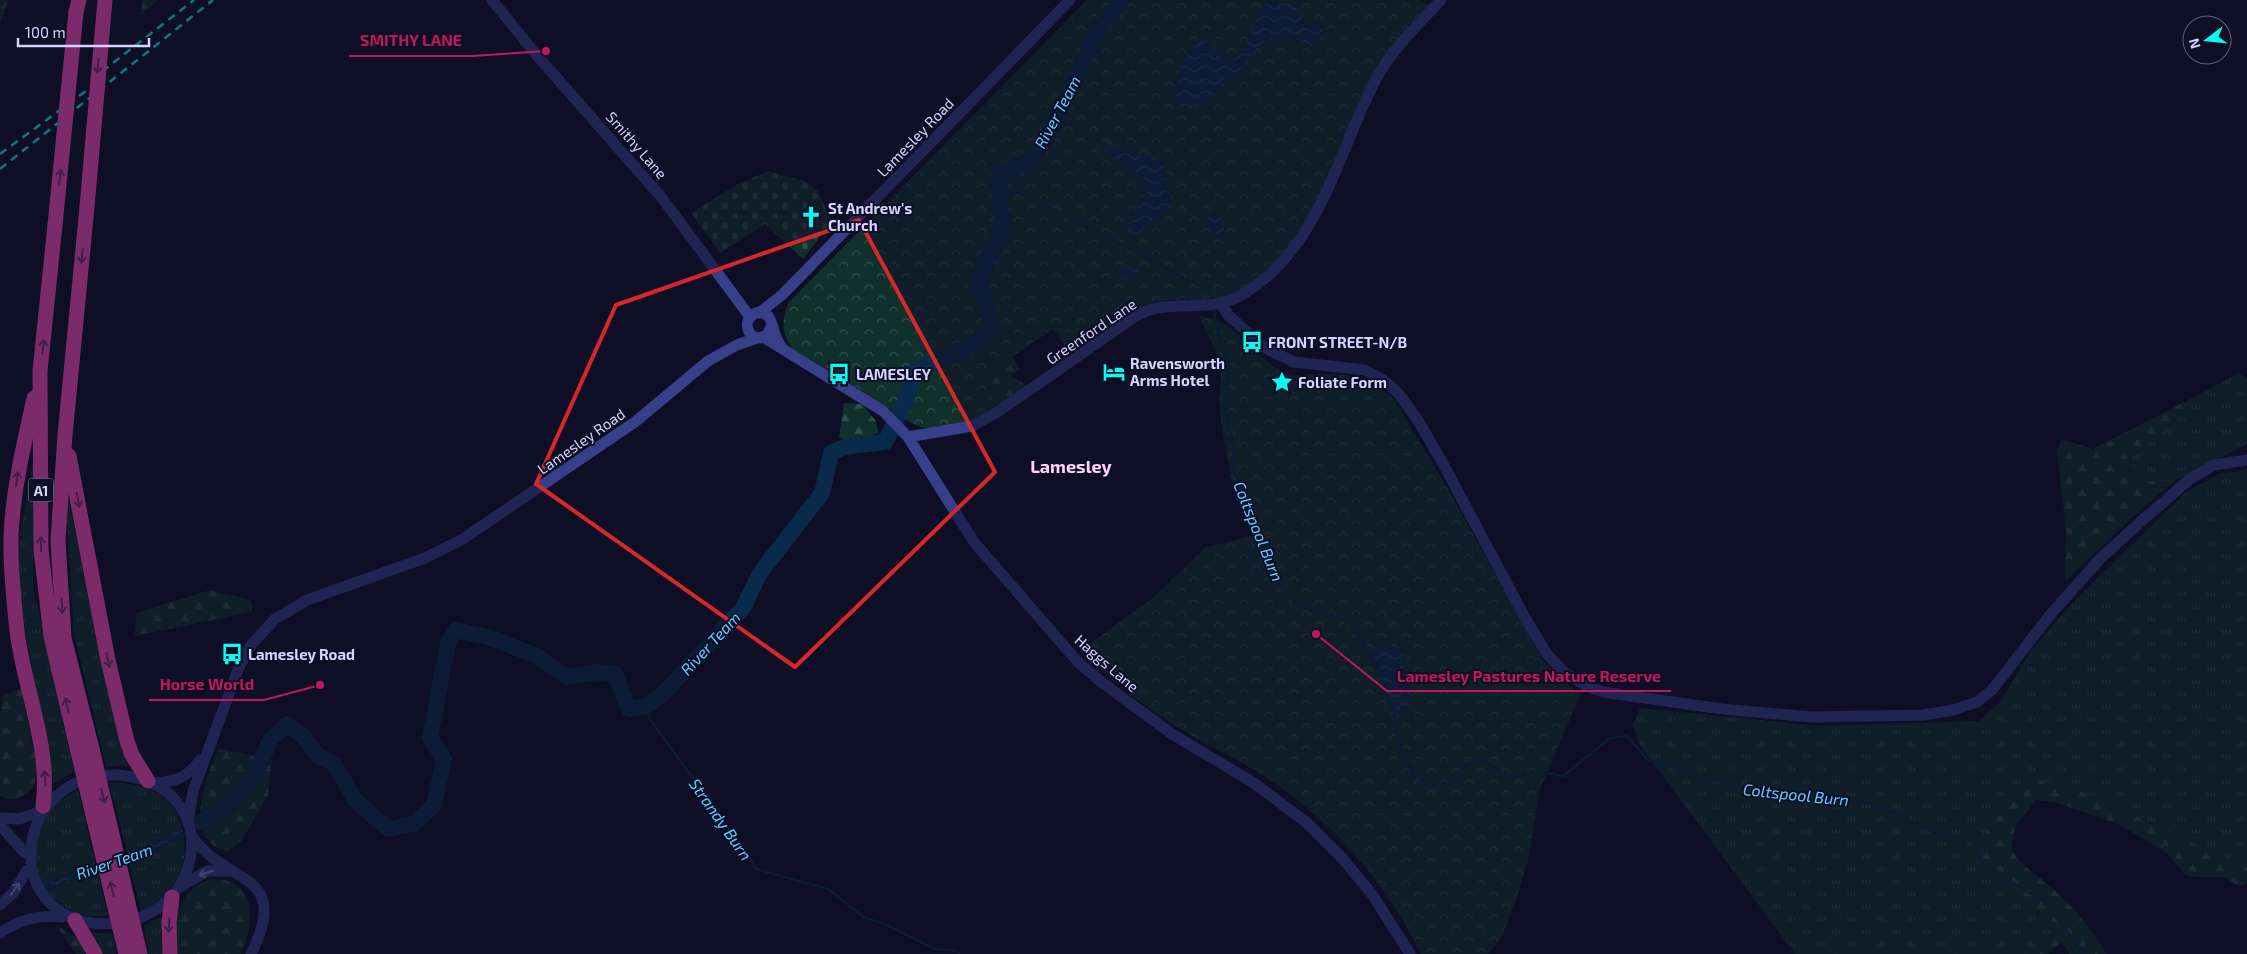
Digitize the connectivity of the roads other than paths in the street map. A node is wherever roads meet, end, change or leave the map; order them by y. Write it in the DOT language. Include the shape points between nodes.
graph roads {
  1 [pos="105,0"];
  2 [pos="492,0"];
  3 [pos="1070,0"];
  4 [pos="1441,0"];
  5 [pos="78,6"];
  6 [pos="782,295"];
  7 [pos="1220,304"];
  8 [pos="755,315"];
  9 [pos="771,323"];
  10 [pos="747,329"];
  11 [pos="760,338"];
  12 [pos="730,348"];
  13 [pos="786,350"];
  14 [pos="40,371"];
  15 [pos="65,435"];
  16 [pos="906,435"];
  17 [pos="2247,460"];
  18 [pos="208,749"];
  19 [pos="85,750"];
  20 [pos="150,782"];
  21 [pos="41,809"];
  22 [pos="0,818"];
  23 [pos="188,823"];
  24 [pos="0,825"];
  25 [pos="192,834"];
  26 [pos="25,853"];
  27 [pos="27,870"];
  28 [pos="234,871"];
  29 [pos="176,892"];
  30 [pos="0,905"];
  31 [pos="70,919"];
  32 [pos="0,934"];
  33 [pos="95,954"];
  34 [pos="126,954"];
  35 [pos="140,954"];
  36 [pos="170,954"];
  37 [pos="251,954"];
  38 [pos="1410,954"];
  1 -- 15 [label="highway, A1, one-way, bridge"];
  2 -- 8 [label="street, Smithy Lane" via="662,198"];
  3 -- 6 [label="street, Lamesley Road"];
  4 -- 7 [label="street, Greenford Lane" via="1397,48 1377,78 1312,220 1296,244 1264,279"];
  14 -- 5 [label="highway, A1, one-way, bridge"];
  6 -- 8 [label="street, Lamesley Road"];
  6 -- 9 [label="street, Lamesley Road"];
  7 -- 16 [label="street, Greenford Lane" via="1151,309 972,426"];
  7 -- 17 [label="street" via="1265,348 1294,362 1365,370 1385,381 1399,394 1446,469 1547,654 1565,673 1603,692 1722,709 1811,717 1923,715 1969,705 1992,690 2050,615 2100,559 2137,525 2190,479 2214,465"];
  8 -- 9 [label="street" via="765,314"];
  8 -- 10 [label="street" via="747,321"];
  9 -- 11 [label="street" via="769,333"];
  9 -- 13 [label="street, Haggs Lane" via="776,339"];
  10 -- 11 [label="street"];
  10 -- 12 [label="street, Lamesley Road"];
  11 -- 12 [label="street, Lamesley Road"];
  11 -- 13 [label="street, Haggs Lane"];
  12 -- 18 [label="street, Lamesley Road" via="699,367 630,426 463,539 425,558 318,595 285,612 259,636 244,656"];
  13 -- 16 [label="street, Haggs Lane" via="884,411"];
  19 -- 14 [label="highway, A1, one-way" via="51,636 41,550"];
  21 -- 14 [label="highway, one-way" via="46,789 44,764 18,632 11,537 17,477"];
  15 -- 19 [label="highway, A1, one-way" via="58,541 64,638"];
  15 -- 20 [label="highway, one-way" via="108,660 127,741"];
  16 -- 38 [label="street, Haggs Lane" via="974,542 1077,661 1172,734 1254,783 1307,824 1342,858 1372,894"];
  18 -- 20 [label="street, Lamesley Road" via="185,777"];
  18 -- 23 [label="street, Lamesley Road" via="193,791"];
  34 -- 19 [label="highway, A1, one-way, bridge"];
  19 -- 35 [label="highway, A1, one-way, bridge"];
  20 -- 21 [label="street" via="121,775 91,777 62,790"];
  20 -- 23 [label="street" via="173,798"];
  21 -- 22 [label="street" via="19,819"];
  21 -- 26 [label="street" via="28,834"];
  23 -- 25 [label="street"];
  24 -- 26 [label="street"];
  25 -- 28 [label="street" via="208,854"];
  25 -- 29 [label="street" via="192,856"];
  26 -- 27 [label="street"];
  30 -- 27 [label="street, one-way" via="14,892"];
  27 -- 31 [label="street" via="51,908"];
  28 -- 29 [label="street, one-way" via="207,872"];
  28 -- 37 [label="street" via="255,886 264,906 263,927"];
  29 -- 31 [label="street" via="154,911 128,920 99,923"];
  29 -- 36 [label="highway, one-way" via="169,922"];
  31 -- 32 [label="street" via="33,917 12,925"];
  31 -- 33 [label="highway"];
}
